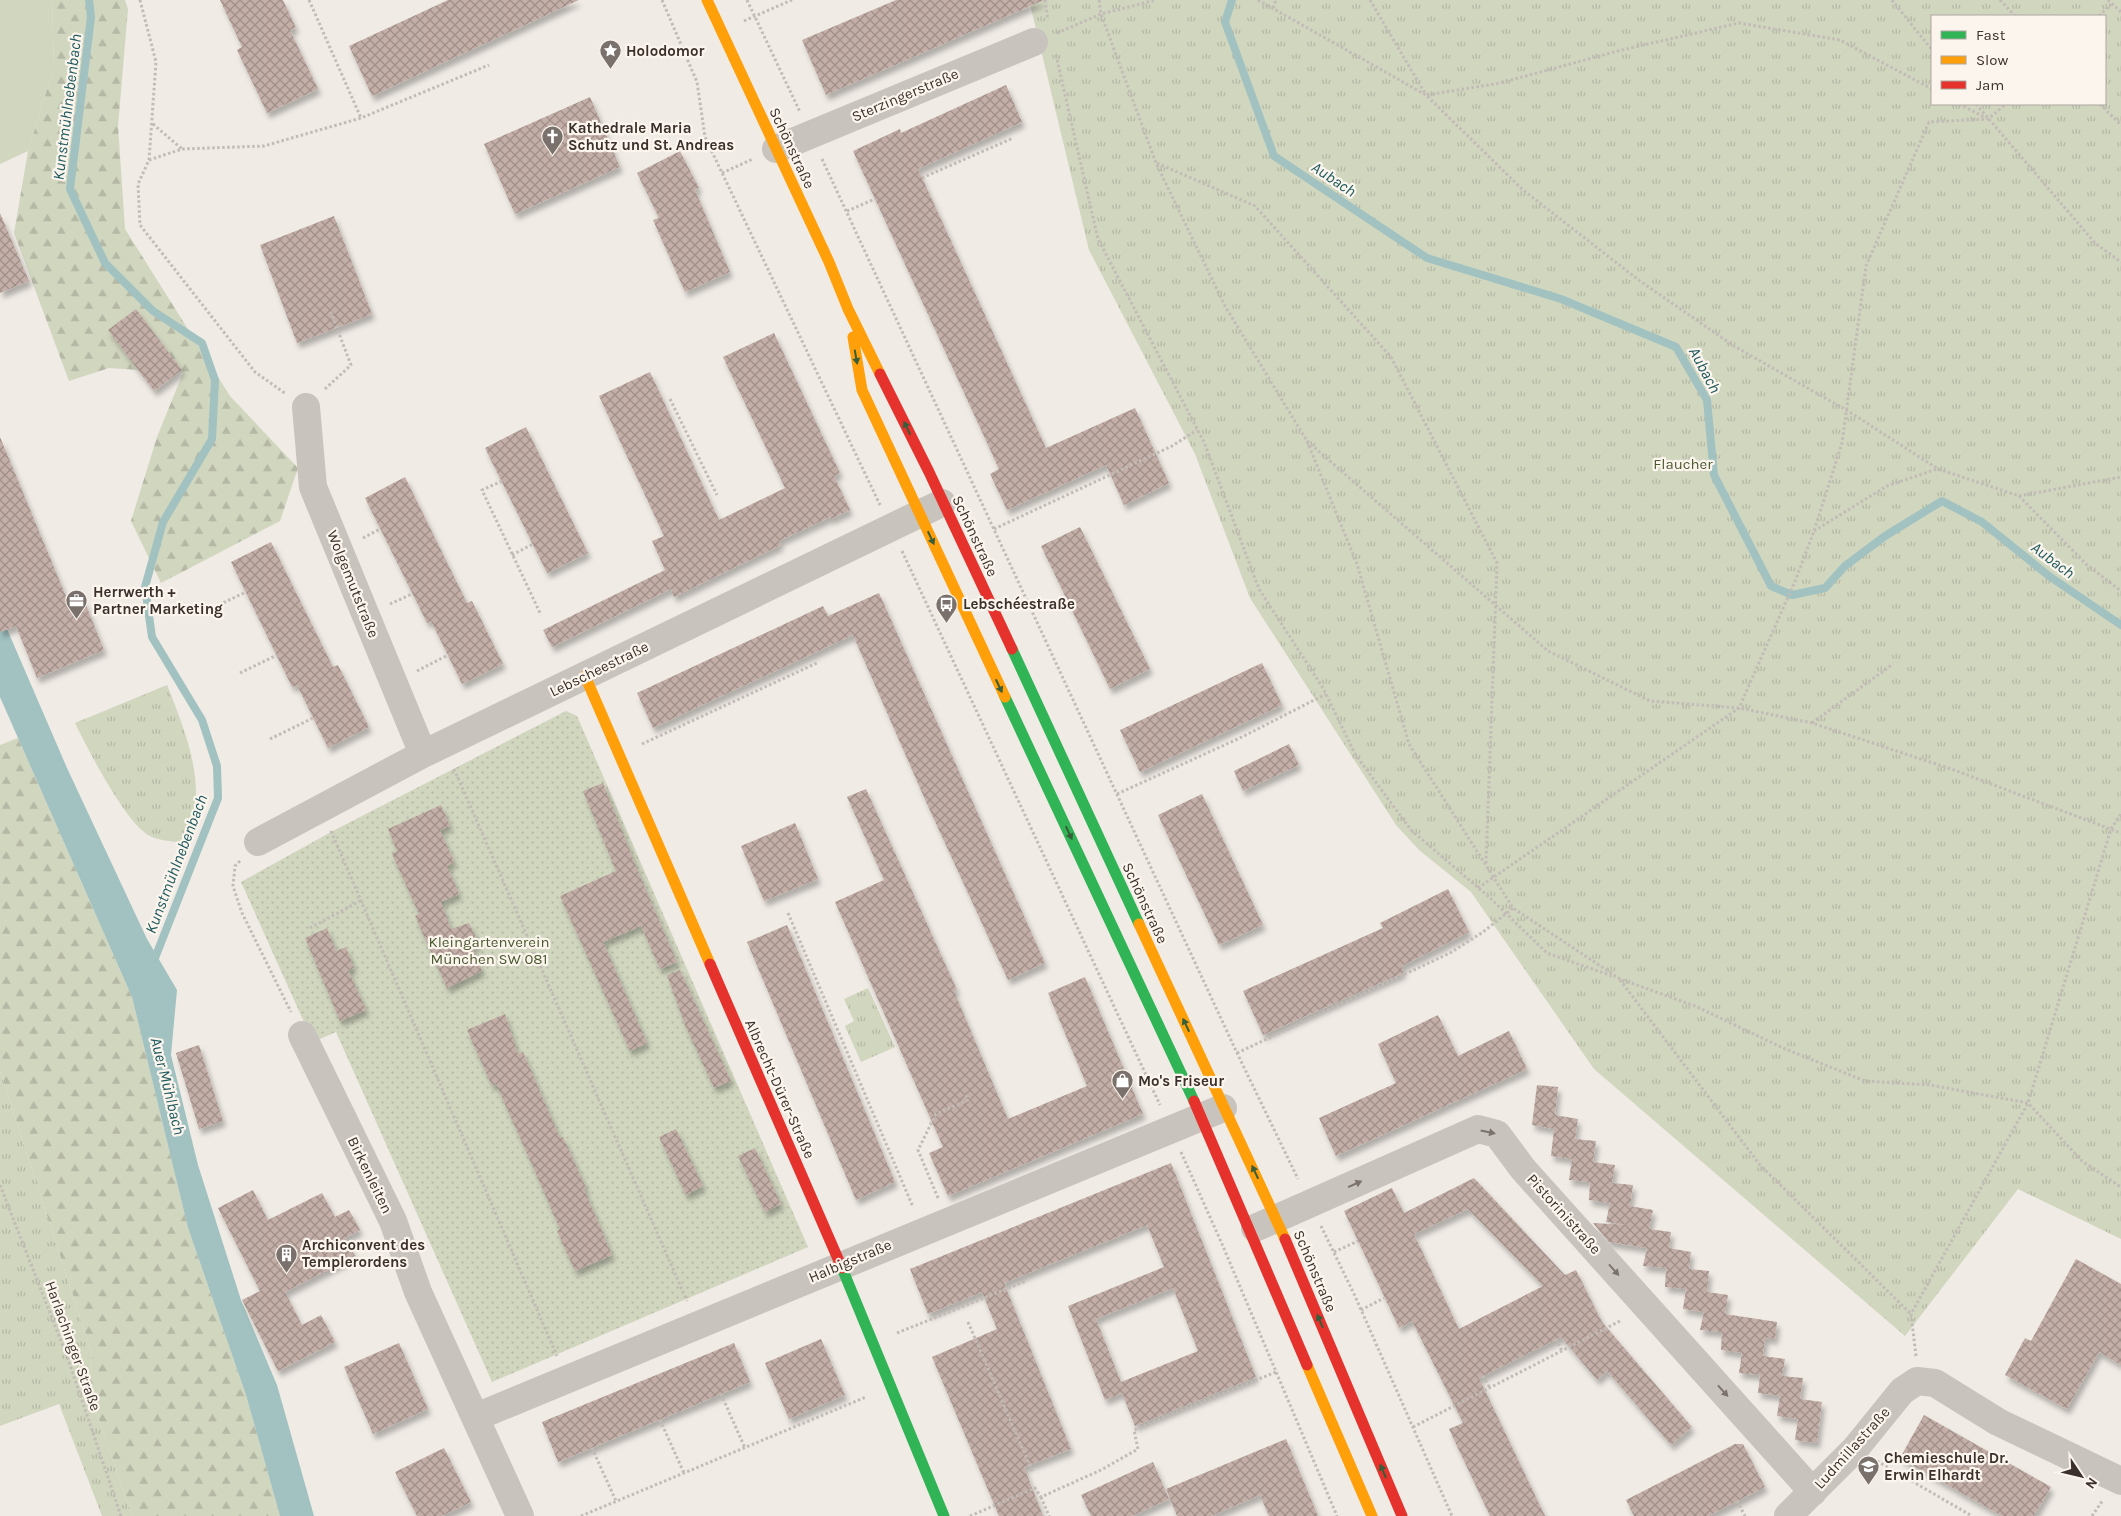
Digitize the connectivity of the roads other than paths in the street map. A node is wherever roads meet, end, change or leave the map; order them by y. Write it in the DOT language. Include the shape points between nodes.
graph roads {
  1 [pos="707,0"];
  2 [pos="1042,39"];
  3 [pos="776,149"];
  4 [pos="848,309"];
  5 [pos="306,408"];
  6 [pos="931,508"];
  7 [pos="585,676"];
  8 [pos="423,754"];
  9 [pos="258,842"];
  10 [pos="302,1035"];
  11 [pos="1213,1112"];
  12 [pos="1277,1219"];
  13 [pos="1251,1230"];
  14 [pos="841,1265"];
  15 [pos="476,1417"];
  16 [pos="2121,1481"];
  17 [pos="1813,1492"];
  18 [pos="520,1516"];
  19 [pos="944,1516"];
  20 [pos="1372,1516"];
  21 [pos="1402,1516"];
  22 [pos="1788,1516"];
  1 -- 3 [label="street, Schönstraße"];
  2 -- 3 [label="street, Sterzingerstraße"];
  3 -- 4 [label="street, Schönstraße"];
  6 -- 4 [label="street, Schönstraße, one-way"];
  4 -- 6 [label="street, Schönstraße, one-way" via="862,390"];
  5 -- 8 [label="street, Wolgemutstraße" via="313,487"];
  6 -- 7 [label="street, Lebscheestraße"];
  6 -- 11 [label="street, Schönstraße, one-way"];
  11 -- 6 [label="street, Schönstraße, one-way"];
  7 -- 8 [label="street, Lebscheestraße"];
  7 -- 14 [label="street, Albrecht-Dürer-Straße"];
  8 -- 9 [label="street, Lebscheestraße"];
  10 -- 15 [label="street, Birkenleiten" via="393,1221 418,1292"];
  12 -- 11 [label="street, Schönstraße, one-way"];
  11 -- 13 [label="street, Schönstraße"];
  11 -- 14 [label="street, Halbigstraße"];
  12 -- 13 [label="street, Pistorinistraße"];
  12 -- 17 [label="street, Pistorinistraße, one-way" via="1478,1130 1498,1134 1523,1169"];
  21 -- 12 [label="street, Schönstraße, one-way"];
  13 -- 20 [label="street, Schönstraße"];
  14 -- 15 [label="street, Halbigstraße"];
  14 -- 19 [label="street, Albrecht-Dürer-Straße"];
  15 -- 18 [label="street, Birkenleiten"];
  16 -- 17 [label="street, Ludmillastraße" via="1998,1422 1934,1384 1917,1382 1902,1391 1855,1449"];
  17 -- 22 [label="street, Ludmillastraße"];
}
